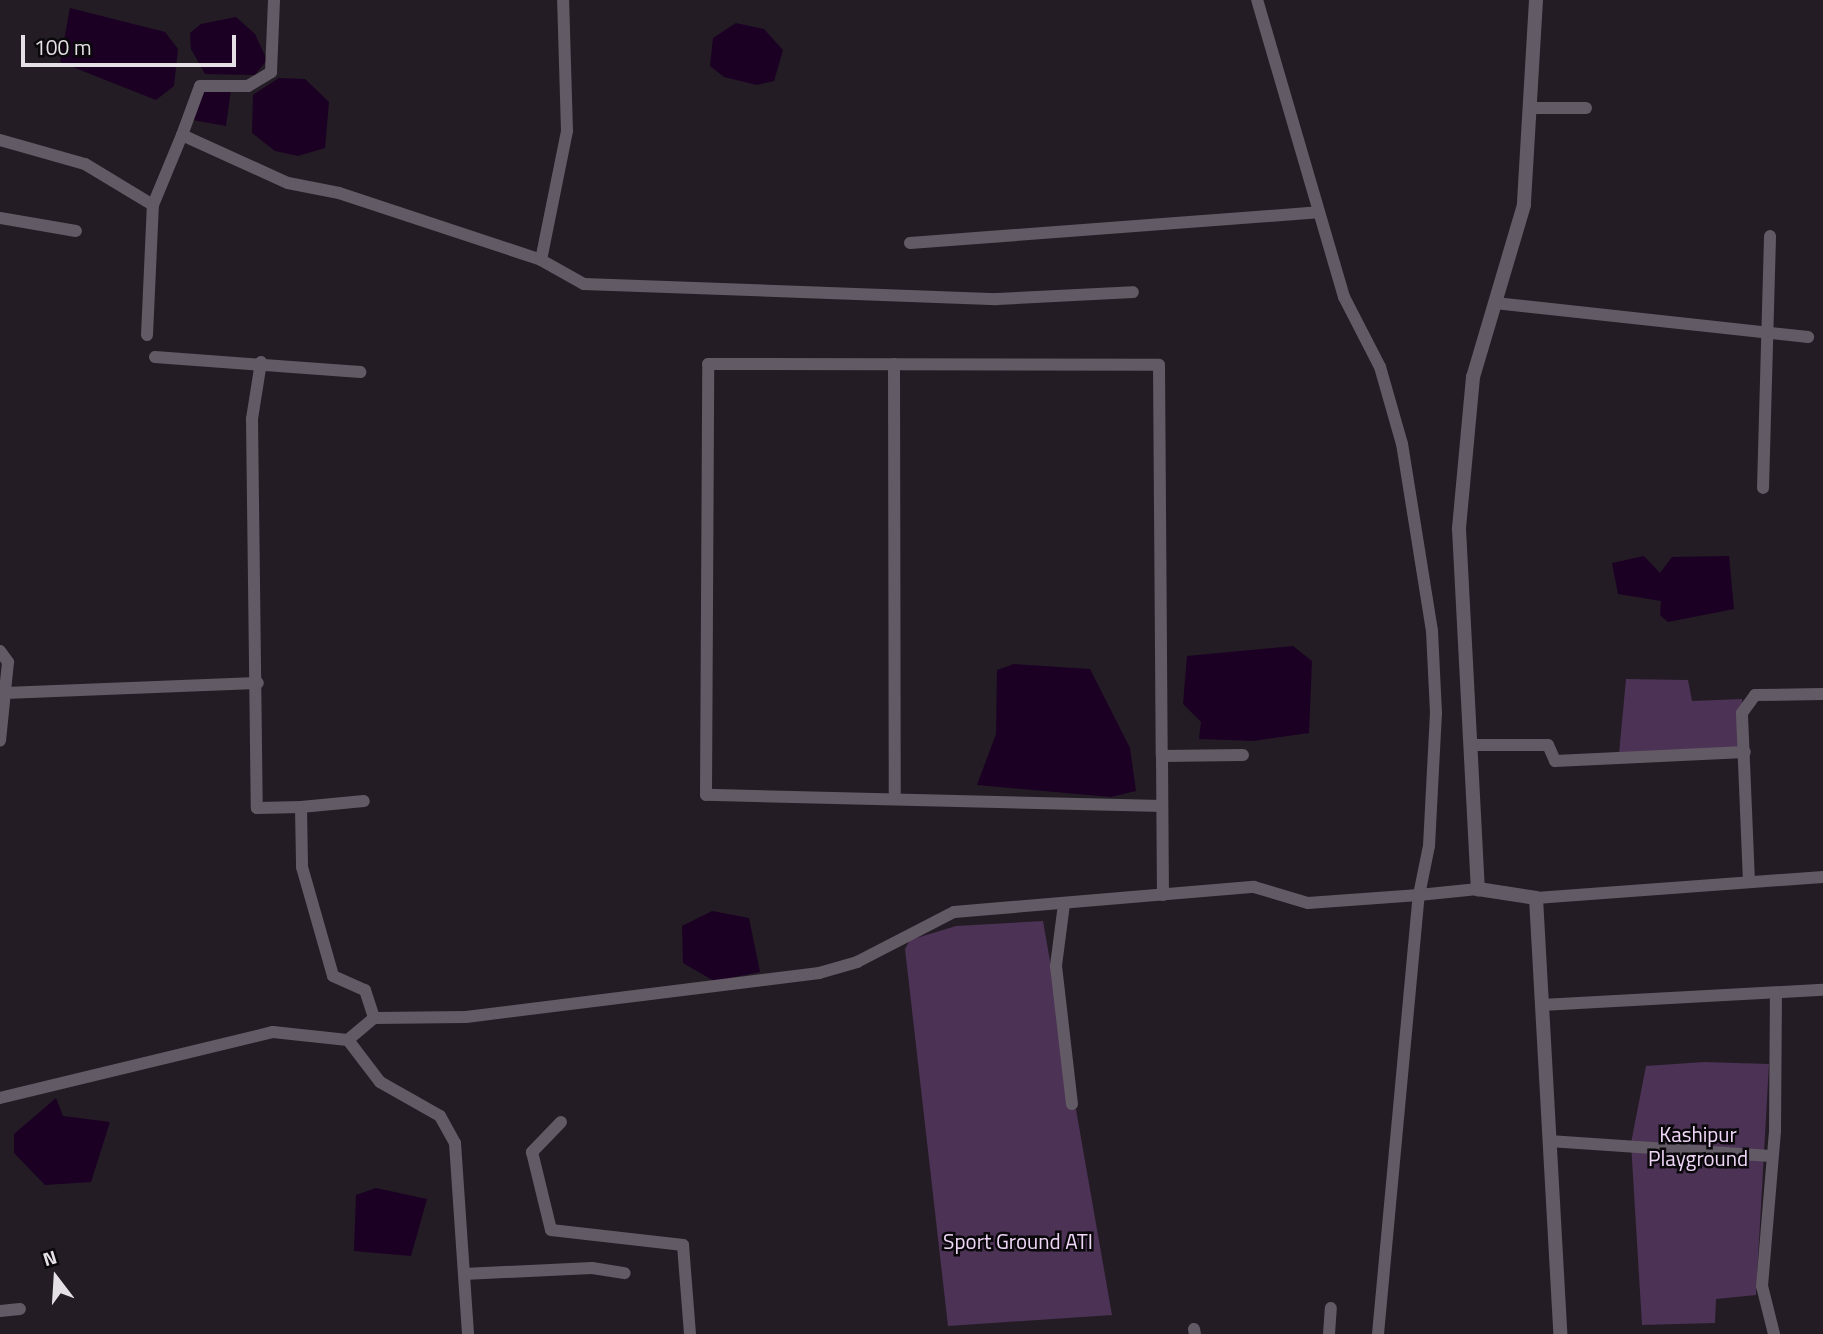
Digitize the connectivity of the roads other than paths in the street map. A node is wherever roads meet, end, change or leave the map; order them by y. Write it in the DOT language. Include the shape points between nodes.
graph roads {
  1 [pos="274,0"];
  2 [pos="564,0"];
  3 [pos="1256,0"];
  4 [pos="1536,0"];
  5 [pos="1531,108"];
  6 [pos="1586,108"];
  7 [pos="182,135"];
  8 [pos="0,140"];
  9 [pos="153,205"];
  10 [pos="1318,212"];
  11 [pos="0,218"];
  12 [pos="76,231"];
  13 [pos="1770,236"];
  14 [pos="910,243"];
  15 [pos="541,260"];
  16 [pos="1133,292"];
  17 [pos="1494,303"];
  18 [pos="1768,333"];
  19 [pos="147,335"];
  20 [pos="1808,337"];
  21 [pos="155,357"];
  22 [pos="261,362"];
  23 [pos="894,365"];
  24 [pos="360,372"];
  25 [pos="1763,488"];
  26 [pos="0,651"];
  27 [pos="258,683"];
  28 [pos="5,693"];
  29 [pos="1823,694"];
  30 [pos="0,741"];
  31 [pos="1471,745"];
  32 [pos="1745,752"];
  33 [pos="1243,755"];
  34 [pos="1162,756"];
  35 [pos="895,799"];
  36 [pos="364,801"];
  37 [pos="1162,806"];
  38 [pos="301,807"];
  39 [pos="1823,877"];
  40 [pos="1749,882"];
  41 [pos="1478,889"];
  42 [pos="1163,895"];
  43 [pos="1419,895"];
  44 [pos="1536,898"];
  45 [pos="1064,904"];
  46 [pos="1823,990"];
  47 [pos="1776,993"];
  48 [pos="1542,1005"];
  49 [pos="374,1018"];
  50 [pos="348,1040"];
  51 [pos="0,1098"];
  52 [pos="1072,1104"];
  53 [pos="561,1122"];
  54 [pos="1549,1141"];
  55 [pos="1770,1156"];
  56 [pos="625,1273"];
  57 [pos="464,1274"];
  58 [pos="1331,1308"];
  59 [pos="20,1309"];
  60 [pos="0,1311"];
  61 [pos="468,1334"];
  62 [pos="690,1334"];
  63 [pos="1329,1334"];
  64 [pos="1378,1334"];
  65 [pos="1560,1334"];
  66 [pos="1774,1334"];
  1 -- 7 [label="street" via="271,72 248,86 200,86"];
  2 -- 15 [label="street" via="567,131"];
  3 -- 10 [label="street"];
  4 -- 5 [label="street"];
  5 -- 6 [label="street"];
  5 -- 17 [label="street" via="1524,205"];
  7 -- 9 [label="street"];
  7 -- 15 [label="street" via="288,183 340,193"];
  8 -- 9 [label="street" via="85,164"];
  9 -- 19 [label="street"];
  10 -- 14 [label="street"];
  10 -- 43 [label="street" via="1358,334 1380,367 1402,444 1432,631 1436,759"];
  11 -- 12 [label="street"];
  13 -- 18 [label="street"];
  15 -- 16 [label="street" via="584,284 646,291 998,299"];
  17 -- 18 [label="street"];
  17 -- 31 [label="street" via="1473,377 1459,529"];
  18 -- 20 [label="street"];
  18 -- 25 [label="street"];
  21 -- 22 [label="street"];
  22 -- 24 [label="street"];
  22 -- 27 [label="street" via="252,419"];
  23 -- 34 [label="street" via="1159,365"];
  23 -- 35 [label="street"];
  23 -- 35 [label="street" via="708,364 706,795"];
  26 -- 28 [label="street" via="8,662"];
  27 -- 28 [label="street"];
  27 -- 38 [label="street" via="257,807"];
  28 -- 30 [label="street"];
  29 -- 32 [label="street" via="1755,695 1742,713"];
  31 -- 32 [label="street" via="1548,746 1555,761"];
  31 -- 41 [label="street"];
  32 -- 40 [label="street"];
  33 -- 34 [label="street"];
  34 -- 37 [label="street"];
  35 -- 37 [label="street"];
  36 -- 38 [label="street"];
  37 -- 42 [label="street"];
  38 -- 49 [label="street" via="302,867 333,976 365,990"];
  39 -- 40 [label="street"];
  40 -- 44 [label="street"];
  41 -- 43 [label="street"];
  41 -- 44 [label="street"];
  42 -- 43 [label="street" via="1254,887 1308,902"];
  42 -- 45 [label="street"];
  43 -- 64 [label="street"];
  44 -- 48 [label="street"];
  45 -- 49 [label="street" via="954,912 857,962 819,973 466,1017"];
  45 -- 52 [label="street" via="1056,966"];
  46 -- 47 [label="street"];
  47 -- 48 [label="street"];
  47 -- 55 [label="street"];
  48 -- 54 [label="street"];
  49 -- 50 [label="street"];
  50 -- 51 [label="street" via="273,1032"];
  50 -- 57 [label="street" via="380,1082 440,1116 455,1143"];
  53 -- 62 [label="street" via="532,1152 551,1230 683,1245"];
  54 -- 55 [label="street"];
  54 -- 65 [label="street"];
  55 -- 66 [label="street" via="1762,1286"];
  56 -- 57 [label="street" via="592,1268"];
  57 -- 61 [label="street"];
  58 -- 63 [label="street"];
  59 -- 60 [label="street"];
}
